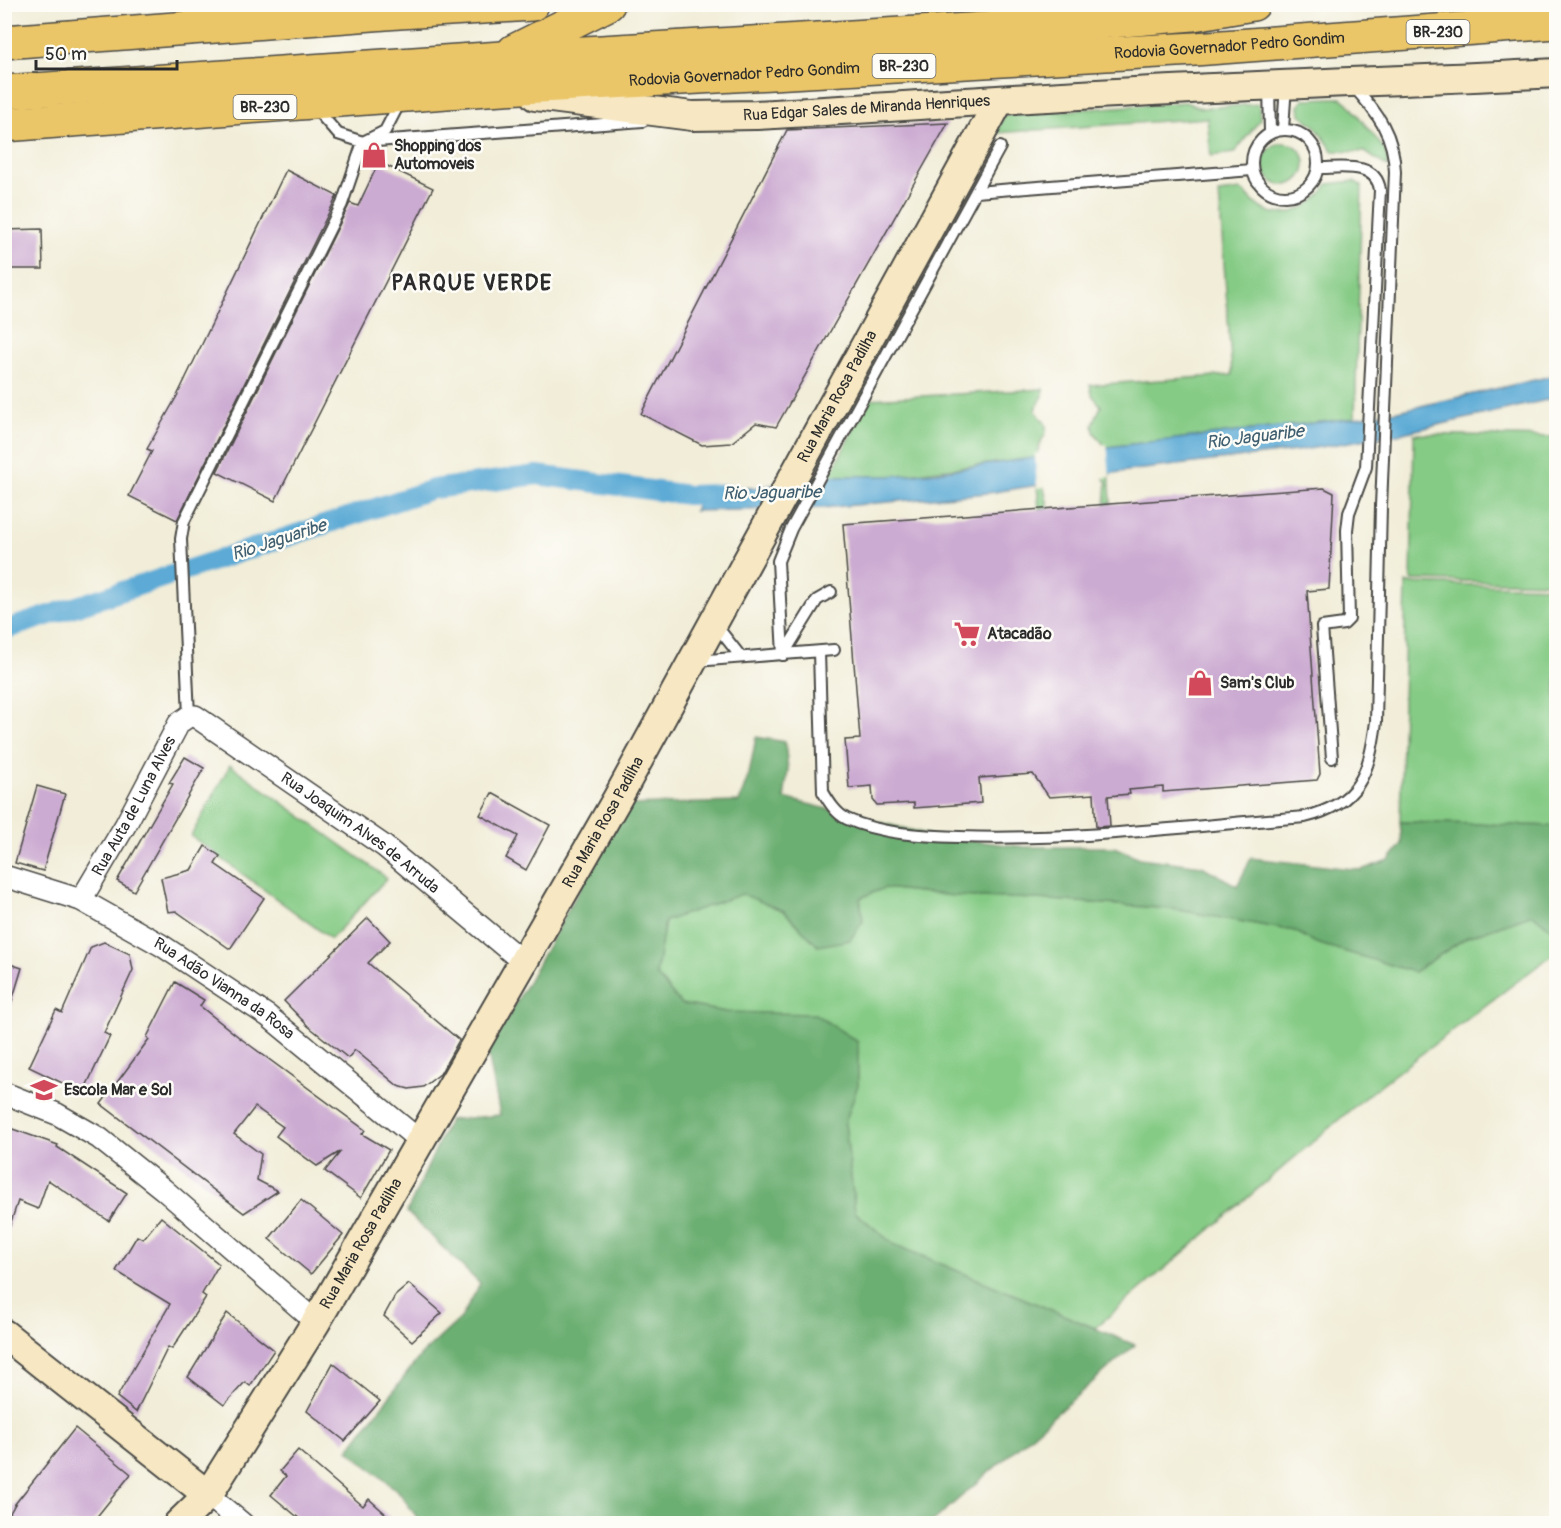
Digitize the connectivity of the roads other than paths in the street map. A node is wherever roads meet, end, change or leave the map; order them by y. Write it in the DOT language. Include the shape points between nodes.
graph roads {
  1 [pos="532,4"];
  2 [pos="608,4"];
  3 [pos="1252,4"];
  4 [pos="1508,4"];
  5 [pos="401,8"];
  6 [pos="1553,22"];
  7 [pos="4,42"];
  8 [pos="502,57"];
  9 [pos="1557,73"];
  10 [pos="1359,81"];
  11 [pos="1277,84"];
  12 [pos="487,89"];
  13 [pos="4,92"];
  14 [pos="403,96"];
  15 [pos="999,101"];
  16 [pos="310,104"];
  17 [pos="692,116"];
  18 [pos="4,128"];
  19 [pos="1283,129"];
  20 [pos="1269,133"];
  21 [pos="363,142"];
  22 [pos="1000,147"];
  23 [pos="1319,168"];
  24 [pos="1252,170"];
  25 [pos="976,192"];
  26 [pos="806,475"];
  27 [pos="781,522"];
  28 [pos="831,592"];
  29 [pos="714,624"];
  30 [pos="834,650"];
  31 [pos="819,651"];
  32 [pos="783,655"];
  33 [pos="741,657"];
  34 [pos="693,662"];
  35 [pos="189,716"];
  36 [pos="1332,758"];
  37 [pos="4,876"];
  38 [pos="81,900"];
  39 [pos="523,962"];
  40 [pos="4,1093"];
  41 [pos="419,1140"];
  42 [pos="316,1322"];
  43 [pos="4,1334"];
  44 [pos="208,1495"];
  45 [pos="178,1524"];
  46 [pos="243,1524"];
  1 -- 5 [label="main road"];
  2 -- 8 [label="main road"];
  3 -- 8 [label="main road, Rodovia Governador Pedro Gondim / BR-230" via="1193,14 1098,22"];
  4 -- 6 [label="main road" via="1521,13"];
  5 -- 7 [label="main road"];
  6 -- 12 [label="main road, Rodovia Governador Pedro Gondim / BR-230" via="1183,50"];
  8 -- 13 [label="main road, Rodovia Governador Pedro Gondim / BR-230"];
  9 -- 10 [label="main road, Rua Edgar Sales de Miranda Henriques" via="1413,82"];
  10 -- 11 [label="main road, Rua Edgar Sales de Miranda Henriques"];
  10 -- 31 [label="lane" via="1381,118 1394,153 1376,723 1372,752 1350,796 1330,811 1305,817 1076,835 938,836 863,825 844,818 823,792"];
  11 -- 15 [label="main road, Rua Edgar Sales de Miranda Henriques"];
  11 -- 19 [label="lane"];
  11 -- 20 [label="lane"];
  12 -- 14 [label="main road, Rodovia Governador Pedro Gondim / BR-230"];
  12 -- 17 [label="main road"];
  14 -- 16 [label="main road, Rodovia Governador Pedro Gondim / BR-230"];
  14 -- 21 [label="lane" via="385,131"];
  15 -- 17 [label="main road, Rua Edgar Sales de Miranda Henriques"];
  15 -- 26 [label="main road, Rua Maria Rosa Padilha"];
  16 -- 18 [label="main road, Rodovia Governador Pedro Gondim / BR-230"];
  16 -- 21 [label="lane" via="338,134"];
  17 -- 21 [label="lane, Rua Edgar Sales de Miranda Henriques"];
  19 -- 20 [label="lane"];
  19 -- 23 [label="lane" via="1310,140"];
  20 -- 24 [label="lane" via="1255,149"];
  21 -- 35 [label="lane" via="342,204 189,508 181,539"];
  22 -- 25 [label="lane"];
  23 -- 24 [label="lane" via="1305,191 1280,197 1257,183"];
  23 -- 36 [label="lane" via="1367,170 1379,184 1365,474 1354,497 1347,530 1349,619 1344,624 1322,627"];
  24 -- 25 [label="lane"];
  25 -- 26 [label="lane" via="873,383"];
  26 -- 27 [label="main road, Rua Maria Rosa Padilha"];
  27 -- 29 [label="main road, Rua Maria Rosa Padilha"];
  27 -- 32 [label="lane" via="778,561"];
  28 -- 32 [label="lane" via="817,600"];
  29 -- 33 [label="lane"];
  29 -- 34 [label="main road, Rua Maria Rosa Padilha"];
  30 -- 31 [label="lane"];
  31 -- 32 [label="lane"];
  32 -- 33 [label="lane"];
  33 -- 34 [label="lane"];
  34 -- 39 [label="main road, Rua Maria Rosa Padilha"];
  35 -- 38 [label="street, Rua Auta de Luna Alves" via="179,723"];
  35 -- 39 [label="street, Rua Joaquim Alves de Arruda" via="200,718 384,846"];
  37 -- 38 [label="street, Rua Adão Vianna da Rosa"];
  38 -- 41 [label="street, Rua Adão Vianna da Rosa" via="161,945 268,1016"];
  39 -- 41 [label="main road, Rua Maria Rosa Padilha"];
  40 -- 42 [label="street" via="57,1114 99,1138"];
  41 -- 42 [label="main road, Rua Maria Rosa Padilha"];
  42 -- 44 [label="main road, Rua Maria Rosa Padilha"];
  43 -- 44 [label="main road"];
  44 -- 45 [label="main road, Rua Maria Rosa Padilha"];
  44 -- 46 [label="street"];
}
